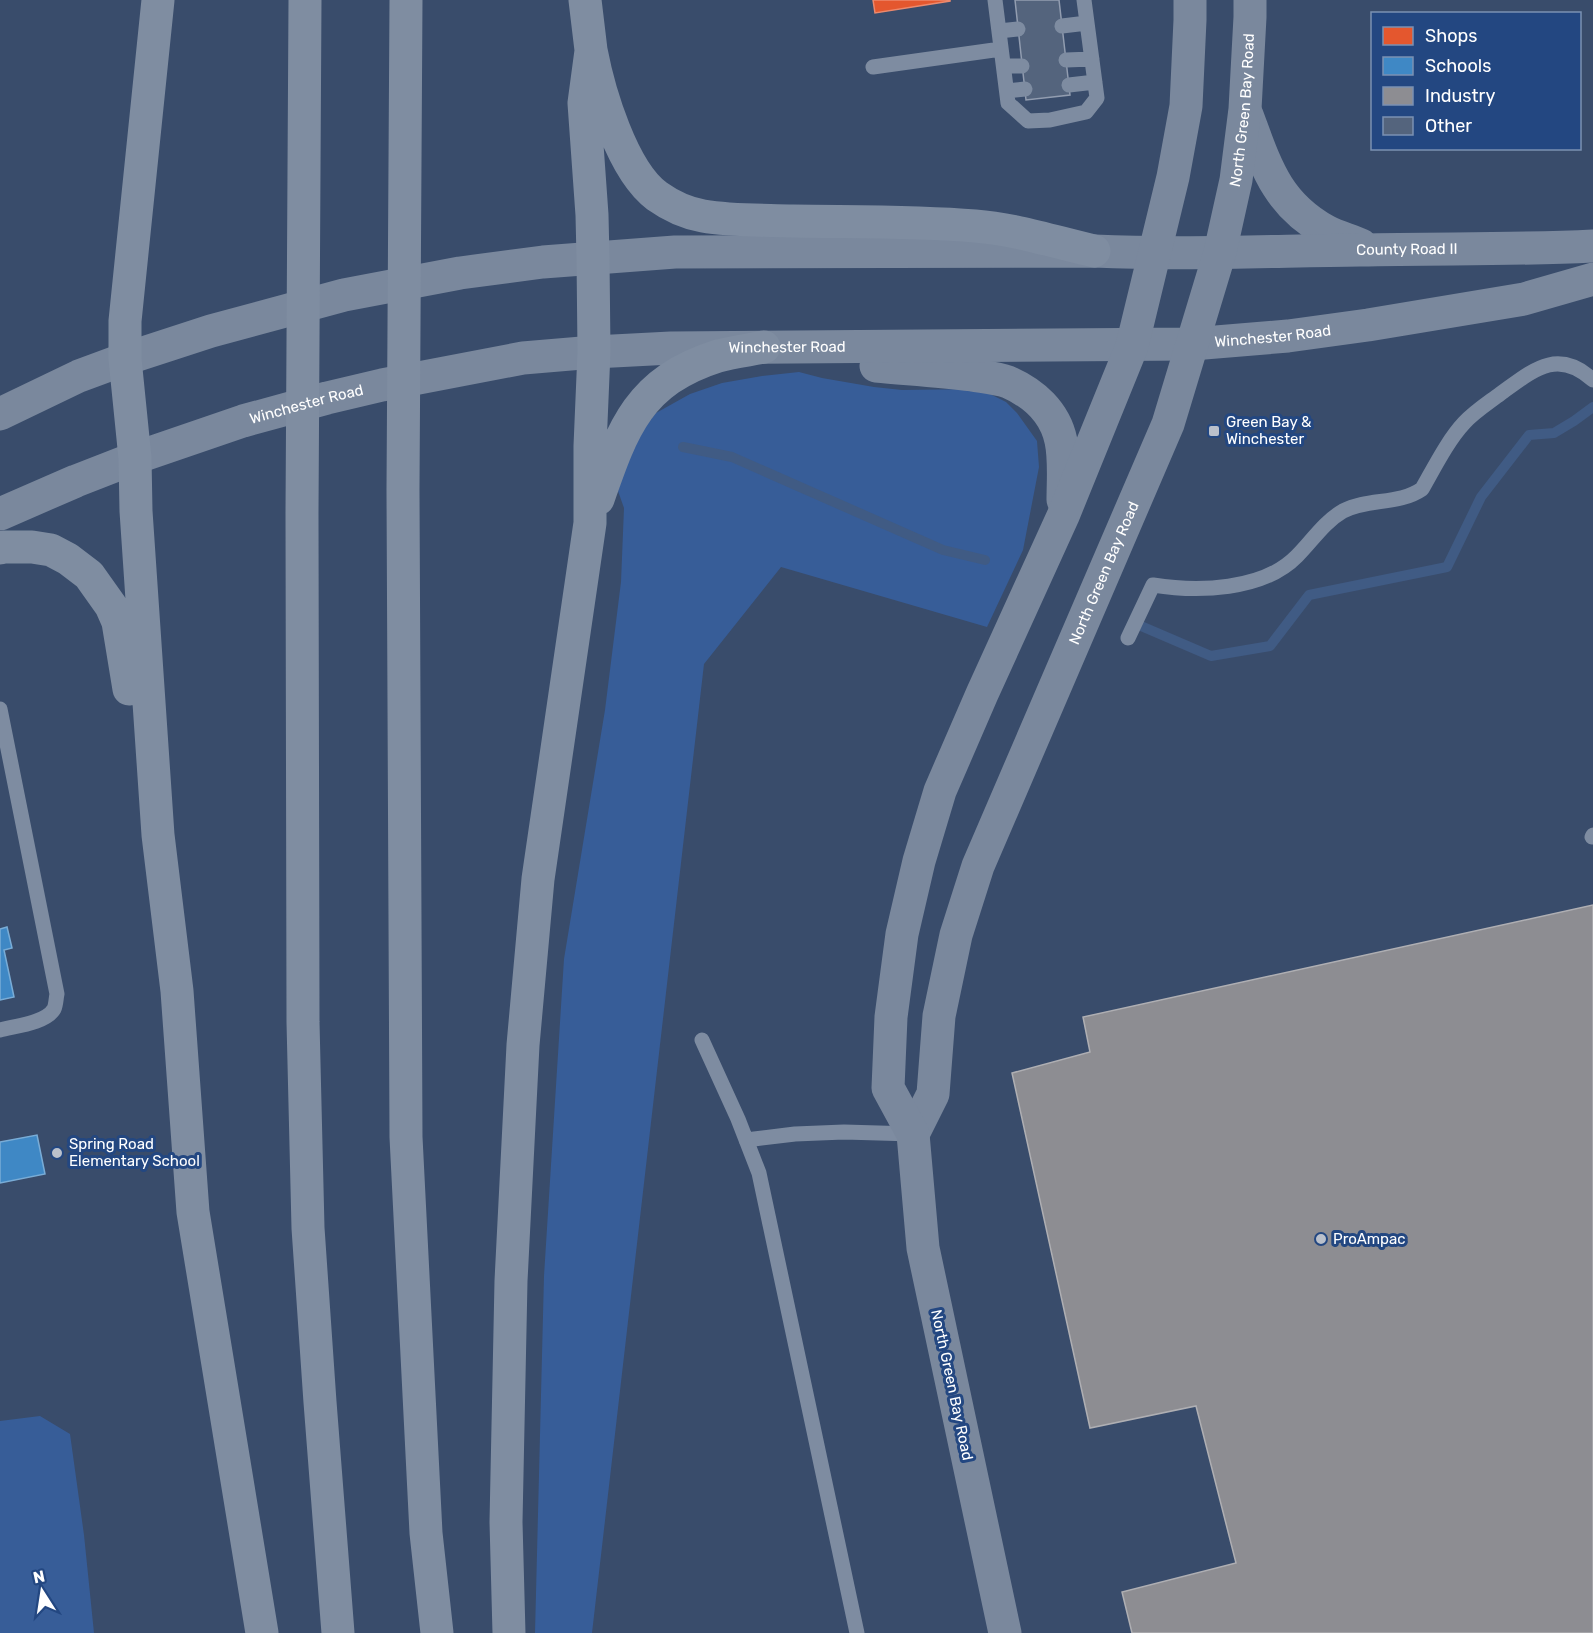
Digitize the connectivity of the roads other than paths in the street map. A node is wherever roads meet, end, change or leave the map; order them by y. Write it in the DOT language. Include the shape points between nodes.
graph roads {
  1 [pos="158,0"];
  2 [pos="305,0"];
  3 [pos="406,0"];
  4 [pos="585,0"];
  5 [pos="995,0"];
  6 [pos="1083,0"];
  7 [pos="1190,0"];
  8 [pos="1250,0"];
  9 [pos="1087,23"];
  10 [pos="1062,27"];
  11 [pos="1018,28"];
  12 [pos="999,31"];
  13 [pos="1002,50"];
  14 [pos="591,51"];
  15 [pos="1092,59"];
  16 [pos="1066,60"];
  17 [pos="1004,66"];
  18 [pos="1022,66"];
  19 [pos="873,67"];
  20 [pos="1095,82"];
  21 [pos="1069,85"];
  22 [pos="1025,89"];
  23 [pos="1007,91"];
  24 [pos="1245,110"];
  25 [pos="1593,246"];
  26 [pos="1374,249"];
  27 [pos="1094,251"];
  28 [pos="1220,252"];
  29 [pos="1154,254"];
  30 [pos="593,258"];
  31 [pos="1593,279"];
  32 [pos="1192,344"];
  33 [pos="1132,346"];
  34 [pos="775,347"];
  35 [pos="594,352"];
  36 [pos="125,359"];
  37 [pos="1593,380"];
  38 [pos="0,414"];
  39 [pos="135,458"];
  40 [pos="0,514"];
  41 [pos="1063,516"];
  42 [pos="590,523"];
  43 [pos="0,548"];
  44 [pos="1128,638"];
  45 [pos="0,709"];
  46 [pos="158,835"];
  47 [pos="0,1029"];
  48 [pos="702,1040"];
  49 [pos="913,1134"];
  50 [pos="746,1140"];
  51 [pos="262,1633"];
  52 [pos="338,1633"];
  53 [pos="437,1633"];
  54 [pos="509,1633"];
  55 [pos="857,1633"];
  56 [pos="1005,1633"];
  1 -- 36 [label="highway" via="125,321"];
  2 -- 52 [label="highway" via="303,1022 309,1228"];
  3 -- 53 [label="highway" via="406,1137 426,1533"];
  4 -- 14 [label="highway"];
  5 -- 12 [label="lane"];
  6 -- 9 [label="lane"];
  7 -- 29 [label="main road, North Green Bay Road" via="1186,106"];
  8 -- 24 [label="main road, North Green Bay Road"];
  9 -- 10 [label="lane"];
  9 -- 15 [label="lane"];
  11 -- 12 [label="lane"];
  12 -- 13 [label="lane"];
  13 -- 17 [label="lane"];
  13 -- 19 [label="lane"];
  14 -- 27 [label="highway" via="610,119 629,161 656,195 685,212 754,220 978,226"];
  14 -- 30 [label="highway" via="584,103"];
  15 -- 16 [label="lane"];
  15 -- 20 [label="lane"];
  17 -- 18 [label="lane"];
  17 -- 23 [label="lane"];
  20 -- 21 [label="lane"];
  20 -- 23 [label="lane" via="1097,98 1086,112 1050,120 1028,121 1008,103"];
  22 -- 23 [label="lane"];
  24 -- 26 [label="main road" via="1281,192 1300,214 1328,232"];
  24 -- 28 [label="main road, North Green Bay Road" via="1236,180"];
  25 -- 26 [label="main road, County Road II"];
  26 -- 28 [label="main road, County Road II"];
  27 -- 29 [label="main road"];
  27 -- 30 [label="main road" via="675,252"];
  28 -- 29 [label="main road"];
  28 -- 32 [label="main road, North Green Bay Road"];
  29 -- 33 [label="main road, North Green Bay Road"];
  30 -- 35 [label="highway"];
  30 -- 36 [label="main road" via="483,269 353,293 242,322"];
  31 -- 32 [label="main road, Winchester Road" via="1524,299 1368,325"];
  32 -- 33 [label="main road, Winchester Road"];
  32 -- 49 [label="main road, North Green Bay Road" via="1168,424 978,866 956,935 939,1016 933,1094"];
  33 -- 34 [label="main road, Winchester Road"];
  33 -- 41 [label="main road, North Green Bay Road"];
  34 -- 35 [label="main road, Winchester Road"];
  34 -- 41 [label="main road" via="840,361 991,378 1031,394 1044,406 1061,439"];
  34 -- 42 [label="highway" via="719,356 679,373 652,392 631,418 614,453"];
  35 -- 39 [label="main road, Winchester Road" via="524,358 382,385 243,421"];
  35 -- 42 [label="highway"];
  36 -- 38 [label="main road"];
  36 -- 39 [label="highway"];
  37 -- 44 [label="lane" via="1565,364 1538,368 1464,423 1422,489 1412,496 1344,510 1321,528 1296,558 1260,578 1200,589 1153,585"];
  39 -- 40 [label="main road, Winchester Road"];
  39 -- 46 [label="highway"];
  41 -- 49 [label="main road, North Green Bay Road" via="940,791 919,861 902,934 891,1017 888,1088"];
  42 -- 54 [label="highway" via="538,879 523,1045 510,1292 506,1522"];
  43 -- 46 [label="highway" via="51,550 89,575 111,606 118,622"];
  45 -- 47 [label="lane" via="57,994 55,1008 48,1016"];
  46 -- 51 [label="highway" via="177,991 193,1212"];
  48 -- 50 [label="lane"];
  49 -- 50 [label="lane" via="844,1132"];
  49 -- 56 [label="main road, North Green Bay Road" via="923,1248"];
  50 -- 55 [label="lane" via="759,1173"];
}
